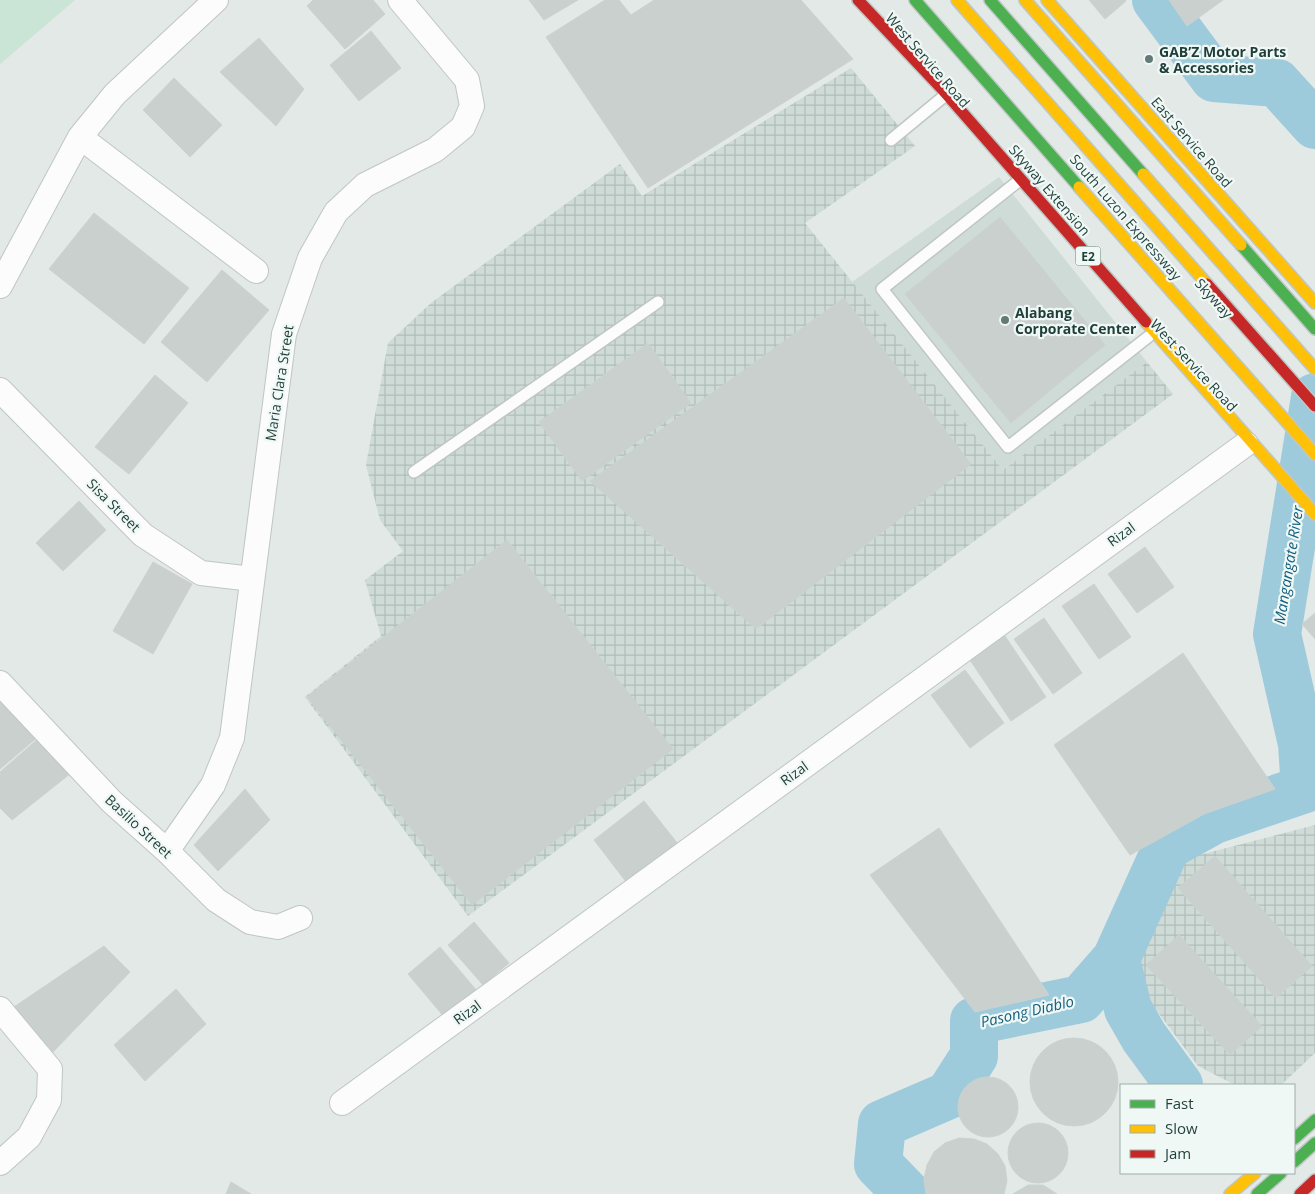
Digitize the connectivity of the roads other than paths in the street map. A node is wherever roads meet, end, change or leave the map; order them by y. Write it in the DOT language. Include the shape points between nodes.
graph roads {
  1 [pos="216,0"];
  2 [pos="400,0"];
  3 [pos="856,0"];
  4 [pos="915,0"];
  5 [pos="929,0"];
  6 [pos="957,0"];
  7 [pos="990,0"];
  8 [pos="1025,0"];
  9 [pos="1051,1"];
  10 [pos="942,98"];
  11 [pos="80,137"];
  12 [pos="891,140"];
  13 [pos="1062,150"];
  14 [pos="1016,183"];
  15 [pos="256,271"];
  16 [pos="0,286"];
  17 [pos="658,302"];
  18 [pos="1315,303"];
  19 [pos="1315,329"];
  20 [pos="1148,337"];
  21 [pos="1315,369"];
  22 [pos="1270,386"];
  23 [pos="0,390"];
  24 [pos="1315,406"];
  25 [pos="1315,438"];
  26 [pos="1246,444"];
  27 [pos="1315,454"];
  28 [pos="414,472"];
  29 [pos="1315,514"];
  30 [pos="1315,524"];
  31 [pos="252,579"];
  32 [pos="0,683"];
  33 [pos="167,852"];
  34 [pos="300,918"];
  35 [pos="0,1009"];
  36 [pos="342,1104"];
  37 [pos="1315,1120"];
  38 [pos="1295,1137"];
  39 [pos="1315,1143"];
  40 [pos="1295,1161"];
  41 [pos="0,1163"];
  42 [pos="1254,1174"];
  43 [pos="1280,1174"];
  44 [pos="1315,1180"];
  45 [pos="1230,1194"];
  46 [pos="1257,1194"];
  47 [pos="1300,1194"];
  1 -- 11 [label="street" via="115,94"];
  2 -- 31 [label="street, Maria Clara Street" via="467,80 472,106 463,127 435,150 365,185 336,212 310,258 284,334"];
  3 -- 10 [label="main road, West Service Road"];
  3 -- 29 [label="main road, Skyway Extension / E2" via="941,88"];
  4 -- 27 [label="main road, South Luzon Expressway"];
  5 -- 13 [label="main road"];
  6 -- 24 [label="main road, Skyway"];
  7 -- 21 [label="main road"];
  8 -- 19 [label="main road"];
  9 -- 18 [label="main road, East Service Road"];
  10 -- 12 [label="lane"];
  10 -- 14 [label="main road, West Service Road"];
  11 -- 15 [label="street"];
  11 -- 16 [label="street"];
  14 -- 20 [label="main road, West Service Road"];
  14 -- 20 [label="lane" via="882,289 1008,447"];
  17 -- 28 [label="lane"];
  20 -- 26 [label="main road, West Service Road"];
  22 -- 25 [label="main road"];
  23 -- 31 [label="street, Sisa Street" via="143,535 202,573"];
  26 -- 30 [label="main road, West Service Road"];
  26 -- 36 [label="street, Rizal"];
  31 -- 33 [label="street, Maria Clara Street" via="232,738 213,785"];
  32 -- 33 [label="street, Basilio Street" via="112,802"];
  33 -- 34 [label="street, Basilio Street" via="216,900 250,922 278,927"];
  35 -- 41 [label="street" via="50,1069 49,1100 29,1137"];
  37 -- 38 [label="main road"];
  39 -- 40 [label="main road"];
  42 -- 45 [label="main road"];
  43 -- 46 [label="main road"];
  44 -- 47 [label="main road"];
}
